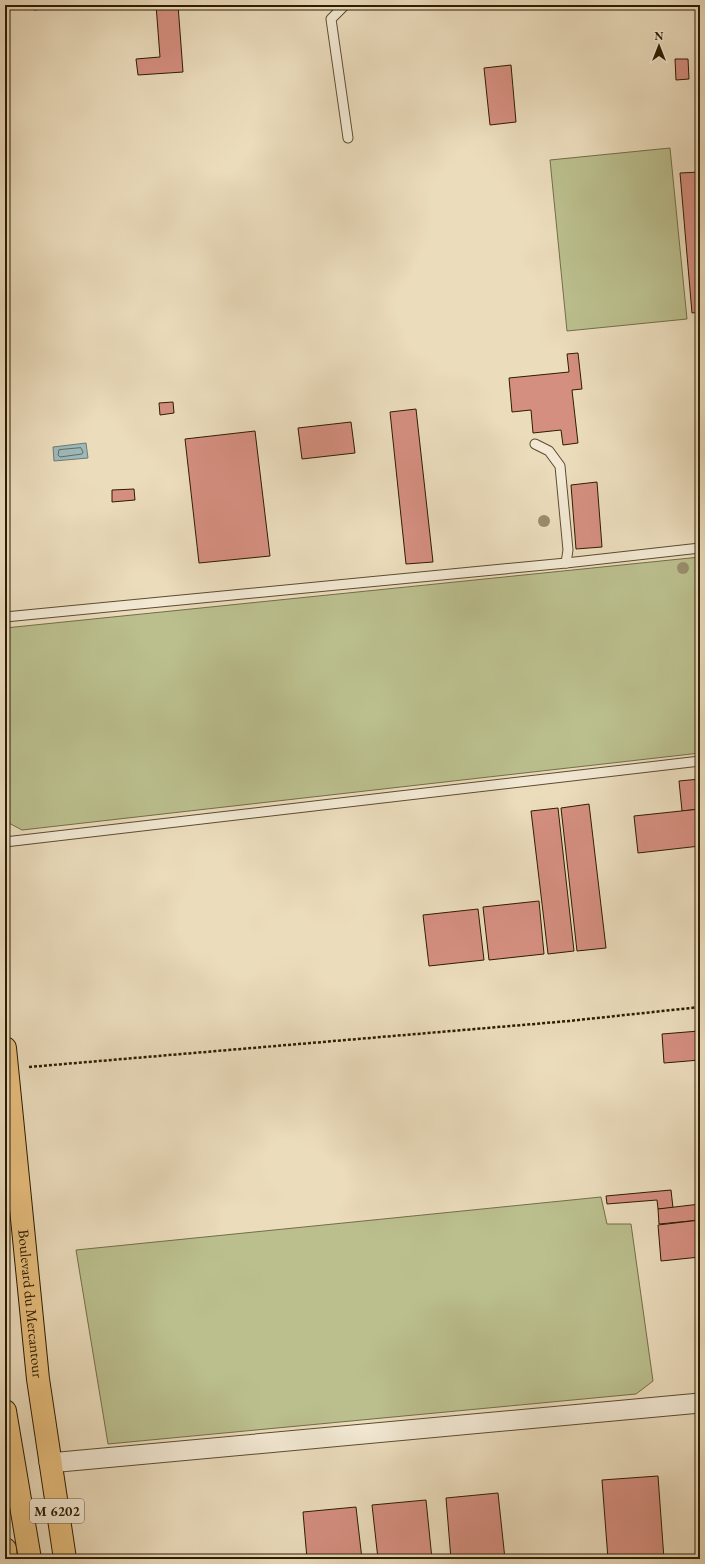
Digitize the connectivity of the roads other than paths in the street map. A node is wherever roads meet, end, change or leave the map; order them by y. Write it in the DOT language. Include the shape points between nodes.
graph roads {
  1 [pos="344,5"];
  2 [pos="348,138"];
  3 [pos="535,444"];
  4 [pos="700,548"];
  5 [pos="566,563"];
  6 [pos="5,617"];
  7 [pos="700,761"];
  8 [pos="5,842"];
  9 [pos="6,1059"];
  10 [pos="700,1403"];
  11 [pos="5,1411"];
  12 [pos="49,1463"];
  13 [pos="5,1549"];
  14 [pos="6,1559"];
  15 [pos="30,1559"];
  16 [pos="64,1559"];
  17 [pos="77,1559"];
  1 -- 2 [label="lane" via="332,19"];
  3 -- 5 [label="lane" via="549,451 560,466 568,550"];
  4 -- 5 [label="lane"];
  5 -- 6 [label="lane"];
  7 -- 8 [label="lane"];
  9 -- 12 [label="main road, Boulevard du Mercantour / M 6202" via="38,1379"];
  10 -- 12 [label="street"];
  11 -- 15 [label="main road, M 6202"];
  12 -- 16 [label="main road, Boulevard du Mercantour / M 6202"];
  12 -- 17 [label="main road"];
  13 -- 14 [label="main road"];
}
